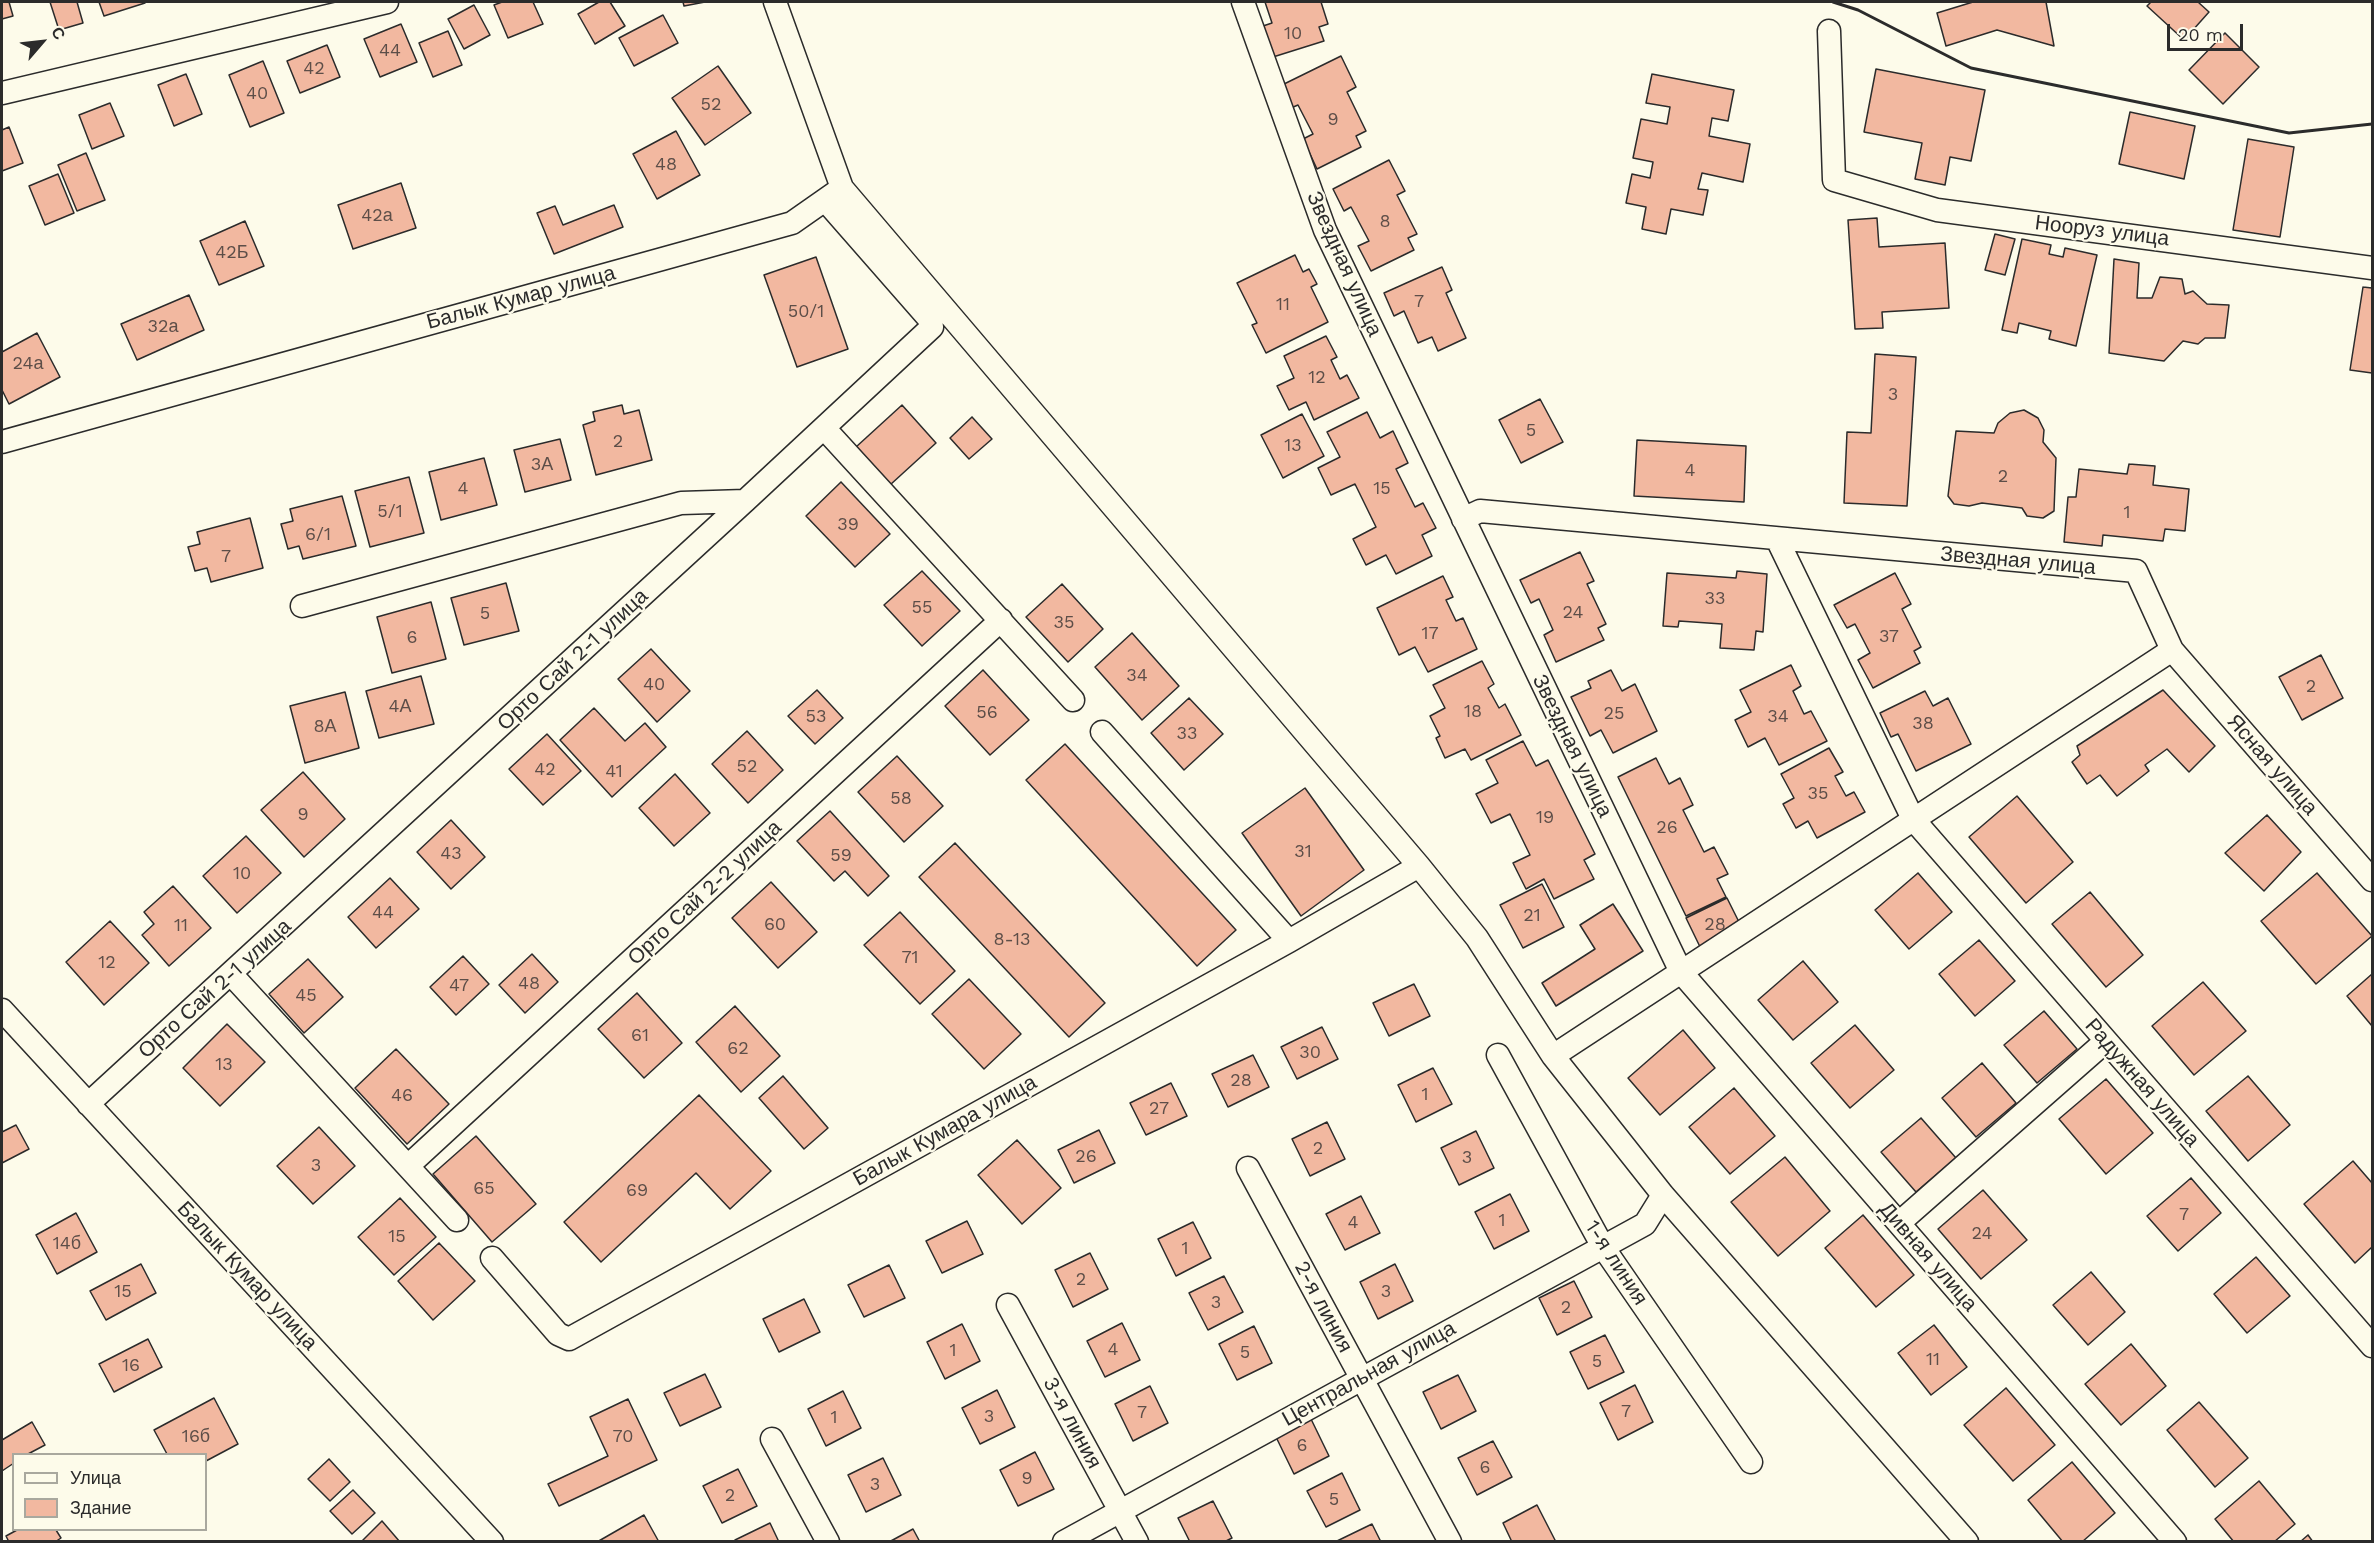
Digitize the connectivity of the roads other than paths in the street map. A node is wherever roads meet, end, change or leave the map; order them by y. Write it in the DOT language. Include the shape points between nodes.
graph roads {
  1 [pos="387,2"];
  2 [pos="775,2"];
  3 [pos="1243,2"];
  4 [pos="1829,31"];
  5 [pos="2,93"];
  6 [pos="833,194"];
  7 [pos="2373,268"];
  8 [pos="824,428"];
  9 [pos="2,442"];
  10 [pos="745,501"];
  11 [pos="1463,519"];
  12 [pos="1777,539"];
  13 [pos="302,606"];
  14 [pos="1001,620"];
  15 [pos="2172,650"];
  16 [pos="1073,700"];
  17 [pos="1102,732"];
  18 [pos="1913,819"];
  19 [pos="1419,866"];
  20 [pos="2373,880"];
  21 [pos="1289,941"];
  22 [pos="1681,972"];
  23 [pos="231,974"];
  24 [pos="2,1010"];
  25 [pos="2106,1041"];
  26 [pos="1498,1054"];
  27 [pos="1553,1056"];
  28 [pos="88,1104"];
  29 [pos="409,1165"];
  30 [pos="1248,1168"];
  31 [pos="1664,1195"];
  32 [pos="458,1220"];
  33 [pos="1899,1223"];
  34 [pos="1603,1247"];
  35 [pos="492,1258"];
  36 [pos="1008,1305"];
  37 [pos="2373,1346"];
  38 [pos="1361,1378"];
  39 [pos="772,1439"];
  40 [pos="1750,1462"];
  41 [pos="1120,1511"];
  42 [pos="492,1542"];
  43 [pos="828,1542"];
  44 [pos="1064,1542"];
  45 [pos="1137,1542"];
  46 [pos="1450,1542"];
  47 [pos="1967,1542"];
  48 [pos="2175,1542"];
  1 -- 5 [label="street"];
  2 -- 6 [label="street"];
  3 -- 11 [label="street, Звездная улица" via="1325,230"];
  4 -- 7 [label="street, Нооруз улица" via="1834,180 1937,210"];
  6 -- 8 [label="street, Орто Сай 2-1 улица" via="933,323"];
  6 -- 9 [label="street, Балык Кумар улица" via="792,223"];
  6 -- 19 [label="street"];
  8 -- 10 [label="street, Орто Сай 2-1 улица"];
  8 -- 14 [label="street"];
  10 -- 13 [label="street" via="681,503"];
  10 -- 23 [label="street, Орто Сай 2-1 улица"];
  11 -- 12 [label="street, Звездная улица" via="1480,511"];
  11 -- 22 [label="street, Звездная улица"];
  12 -- 15 [label="street, Звездная улица" via="2136,571"];
  12 -- 18 [label="street"];
  14 -- 16 [label="street"];
  14 -- 29 [label="street, Орто Сай 2-2 улица"];
  15 -- 18 [label="street"];
  15 -- 20 [label="street, Ясная улица"];
  17 -- 21 [label="street"];
  18 -- 22 [label="street"];
  18 -- 25 [label="street, Радужная улица"];
  19 -- 21 [label="street, Балык Кумара улица"];
  19 -- 27 [label="street" via="1478,938"];
  21 -- 35 [label="street, Балык Кумара улица" via="568,1339 558,1334"];
  22 -- 27 [label="street"];
  22 -- 33 [label="street, Дивная улица"];
  23 -- 28 [label="street, Орто Сай 2-1 улица"];
  23 -- 29 [label="street"];
  24 -- 28 [label="street, Балык Кумар улица"];
  25 -- 33 [label="street"];
  25 -- 37 [label="street, Радужная улица"];
  26 -- 34 [label="street, 1-я линия"];
  27 -- 31 [label="street"];
  28 -- 42 [label="street, Балык Кумар улица"];
  29 -- 32 [label="street"];
  30 -- 38 [label="street, 2-я линия"];
  31 -- 34 [label="street, Центральная улица" via="1645,1224"];
  31 -- 47 [label="street"];
  33 -- 48 [label="street, Дивная улица"];
  34 -- 38 [label="street, Центральная улица"];
  34 -- 40 [label="street, 1-я линия"];
  36 -- 41 [label="street, 3-я линия"];
  38 -- 41 [label="street, Центральная улица"];
  38 -- 46 [label="street, 2-я линия"];
  39 -- 43 [label="street"];
  41 -- 44 [label="street, Центральная улица"];
  41 -- 45 [label="street, 3-я линия"];
}
